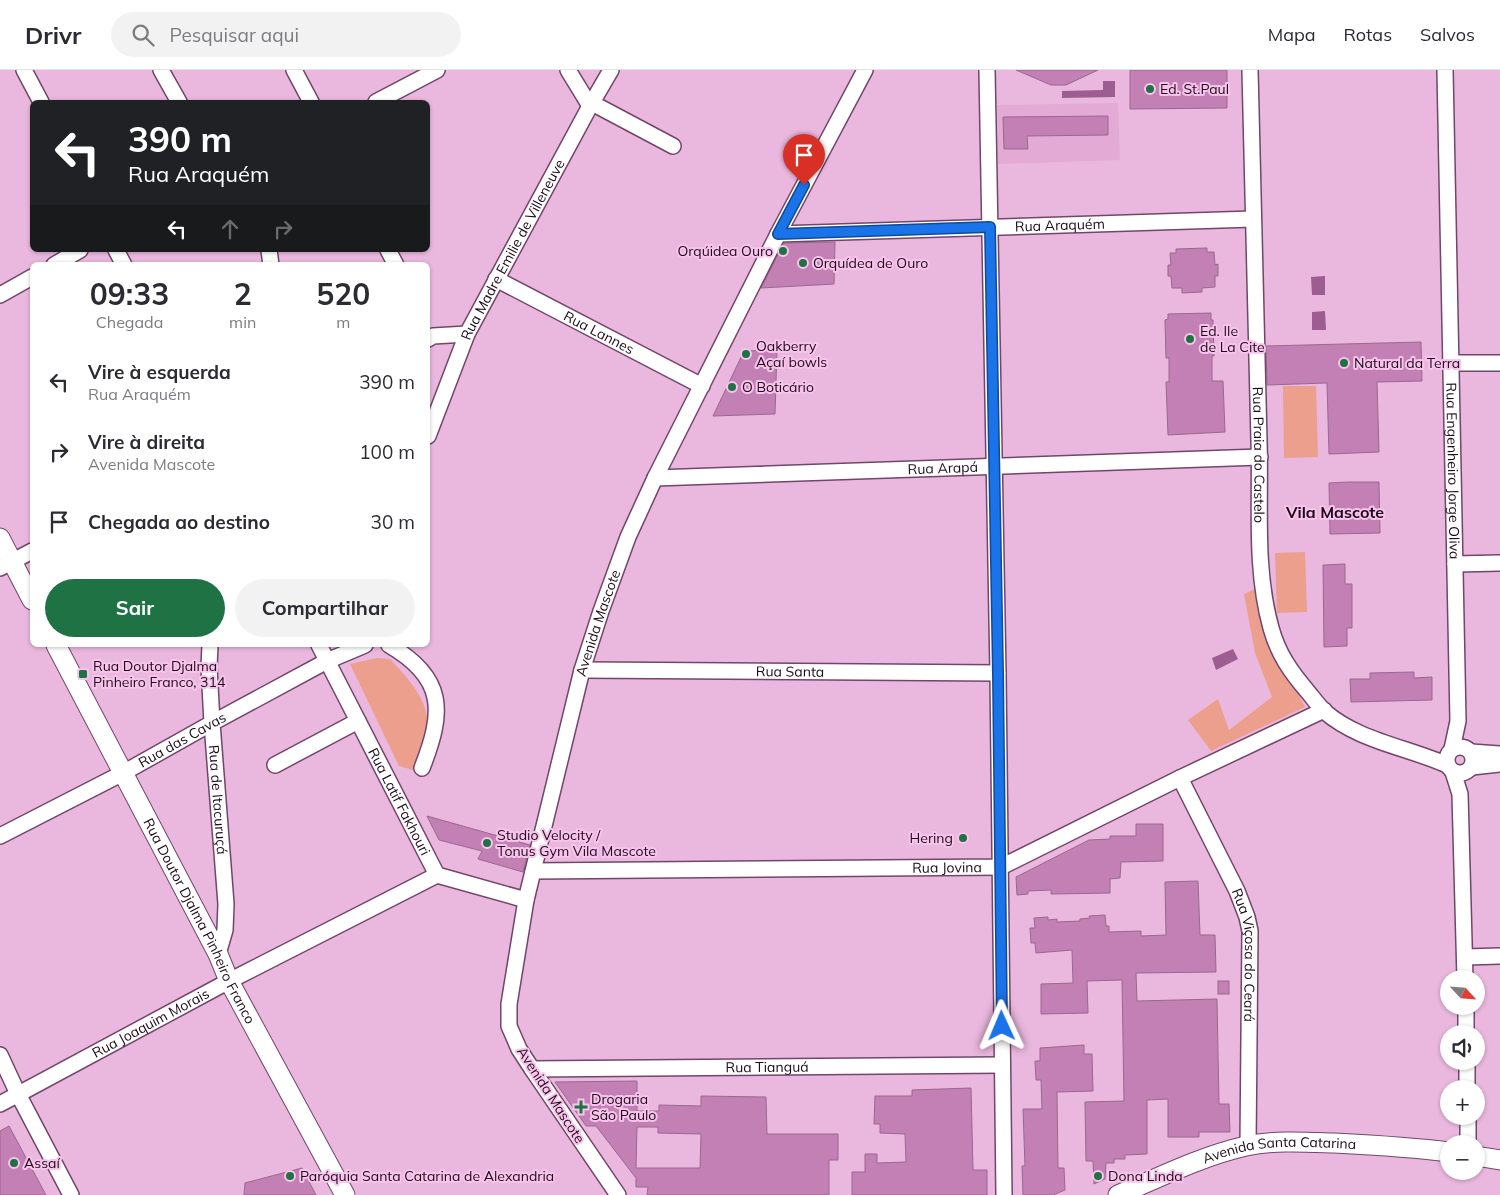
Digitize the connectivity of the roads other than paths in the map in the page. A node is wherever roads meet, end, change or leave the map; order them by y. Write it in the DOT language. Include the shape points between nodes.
graph roads {
  1 [pos="24,70"];
  2 [pos="161,70"];
  3 [pos="294,70"];
  4 [pos="437,70"];
  5 [pos="568,70"];
  6 [pos="611,70"];
  7 [pos="865,70"];
  8 [pos="987,70"];
  9 [pos="1250,70"];
  10 [pos="1445,70"];
  11 [pos="39,100"];
  12 [pos="178,100"];
  13 [pos="310,100"];
  14 [pos="380,100"];
  15 [pos="591,104"];
  16 [pos="673,146"];
  17 [pos="1253,219"];
  18 [pos="990,227"];
  19 [pos="778,234"];
  20 [pos="77,252"];
  21 [pos="59,262"];
  22 [pos="30,278"];
  23 [pos="496,279"];
  24 [pos="0,295"];
  25 [pos="430,333"];
  26 [pos="467,334"];
  27 [pos="1500,362"];
  28 [pos="1452,363"];
  29 [pos="702,386"];
  30 [pos="430,431"];
  31 [pos="1260,457"];
  32 [pos="993,466"];
  33 [pos="655,478"];
  34 [pos="0,538"];
  35 [pos="30,552"];
  36 [pos="1500,563"];
  37 [pos="1455,564"];
  38 [pos="6,565"];
  39 [pos="30,597"];
  40 [pos="57,647"];
  41 [pos="210,647"];
  42 [pos="320,647"];
  43 [pos="360,647"];
  44 [pos="392,647"];
  45 [pos="327,660"];
  46 [pos="582,670"];
  47 [pos="998,673"];
  48 [pos="1324,710"];
  49 [pos="358,721"];
  50 [pos="212,722"];
  51 [pos="1500,754"];
  52 [pos="1460,759"];
  53 [pos="1500,764"];
  54 [pos="275,765"];
  55 [pos="422,768"];
  56 [pos="123,773"];
  57 [pos="1180,778"];
  58 [pos="0,836"];
  59 [pos="1001,867"];
  60 [pos="533,871"];
  61 [pos="437,875"];
  62 [pos="526,900"];
  63 [pos="218,954"];
  64 [pos="1465,956"];
  65 [pos="1500,956"];
  66 [pos="1465,970"];
  67 [pos="229,981"];
  68 [pos="0,1055"];
  69 [pos="1002,1066"];
  70 [pos="532,1069"];
  71 [pos="18,1094"];
  72 [pos="0,1104"];
  73 [pos="1248,1146"];
  74 [pos="1440,1151"];
  75 [pos="1485,1158"];
  76 [pos="1500,1160"];
  77 [pos="70,1195"];
  78 [pos="345,1195"];
  79 [pos="618,1195"];
  80 [pos="1004,1195"];
  81 [pos="1118,1195"];
  1 -- 11 [label="street"];
  2 -- 12 [label="street"];
  3 -- 13 [label="street"];
  4 -- 14 [label="street"];
  5 -- 15 [label="street"];
  6 -- 15 [label="street, Rua Madre Emilie de Villeneuve"];
  7 -- 19 [label="street, Avenida Mascote"];
  8 -- 18 [label="street"];
  9 -- 17 [label="street, Rua Praia do Castelo"];
  10 -- 28 [label="street, Rua Engenheiro Jorge Oliva"];
  15 -- 16 [label="street"];
  15 -- 23 [label="street, Rua Madre Emilie de Villeneuve"];
  17 -- 18 [label="street, Rua Araquém"];
  17 -- 31 [label="street, Rua Praia do Castelo"];
  18 -- 19 [label="street, Rua Araquém"];
  18 -- 32 [label="street"];
  19 -- 29 [label="street, Avenida Mascote"];
  20 -- 21 [label="street"];
  22 -- 24 [label="street"];
  23 -- 26 [label="street, Rua Madre Emilie de Villeneuve"];
  23 -- 29 [label="street, Rua Lannes"];
  25 -- 26 [label="street"];
  26 -- 30 [label="street, Rua Madre Emilie de Villeneuve"];
  27 -- 28 [label="street"];
  28 -- 37 [label="street, Rua Engenheiro Jorge Oliva"];
  29 -- 33 [label="street, Avenida Mascote"];
  31 -- 32 [label="street, Rua Arapá"];
  31 -- 48 [label="street, Rua Praia do Castelo" via="1260,565 1271,628 1278,652"];
  32 -- 33 [label="street, Rua Arapá"];
  32 -- 47 [label="street"];
  33 -- 46 [label="street, Avenida Mascote" via="628,537"];
  34 -- 38 [label="street"];
  35 -- 38 [label="street"];
  36 -- 37 [label="street"];
  37 -- 52 [label="street, Rua Engenheiro Jorge Oliva"];
  38 -- 39 [label="street"];
  40 -- 56 [label="street, Rua Doutor Djalma Pinheiro Franco"];
  41 -- 50 [label="street, Rua de Itacuruçá"];
  42 -- 45 [label="street, Rua Latif Fakhouri"];
  43 -- 45 [label="street, Rua das Cavas"];
  44 -- 55 [label="street" via="419,666 435,697 436,722"];
  45 -- 49 [label="street, Rua Latif Fakhouri"];
  45 -- 50 [label="street, Rua das Cavas"];
  46 -- 47 [label="street, Rua Santa"];
  46 -- 60 [label="street, Avenida Mascote"];
  47 -- 59 [label="street"];
  48 -- 52 [label="street, Rua Praia do Castelo" via="1346,726 1394,747"];
  48 -- 57 [label="street, Rua Jovina"];
  49 -- 54 [label="street"];
  49 -- 61 [label="street, Rua Latif Fakhouri"];
  50 -- 56 [label="street, Rua das Cavas"];
  50 -- 63 [label="street, Rua de Itacuruçá" via="226,904 225,930"];
  51 -- 52 [label="street"];
  52 -- 53 [label="street"];
  52 -- 64 [label="street"];
  56 -- 58 [label="street, Rua das Cavas"];
  56 -- 63 [label="street, Rua Doutor Djalma Pinheiro Franco"];
  57 -- 59 [label="street, Rua Jovina"];
  57 -- 73 [label="street, Rua Viçosa do Ceará" via="1237,891 1250,931"];
  59 -- 60 [label="street, Rua Jovina"];
  59 -- 69 [label="street"];
  60 -- 62 [label="street, Avenida Mascote"];
  61 -- 62 [label="street"];
  61 -- 67 [label="street, Rua Joaquim Morais"];
  62 -- 70 [label="street, Avenida Mascote" via="509,1004 509,1026"];
  63 -- 67 [label="street, Rua Doutor Djalma Pinheiro Franco"];
  64 -- 65 [label="street"];
  64 -- 66 [label="street"];
  67 -- 71 [label="street, Rua Joaquim Morais"];
  67 -- 78 [label="street, Rua Doutor Djalma Pinheiro Franco"];
  68 -- 71 [label="street"];
  69 -- 70 [label="street, Rua Tianguá"];
  69 -- 80 [label="street"];
  70 -- 79 [label="street, Avenida Mascote"];
  71 -- 72 [label="street, Rua Joaquim Morais"];
  71 -- 77 [label="street"];
  73 -- 74 [label="street, Avenida Santa Catarina" via="1293,1141"];
  73 -- 81 [label="street, Avenida Santa Catarina" via="1217,1154"];
  75 -- 76 [label="street"];
}
